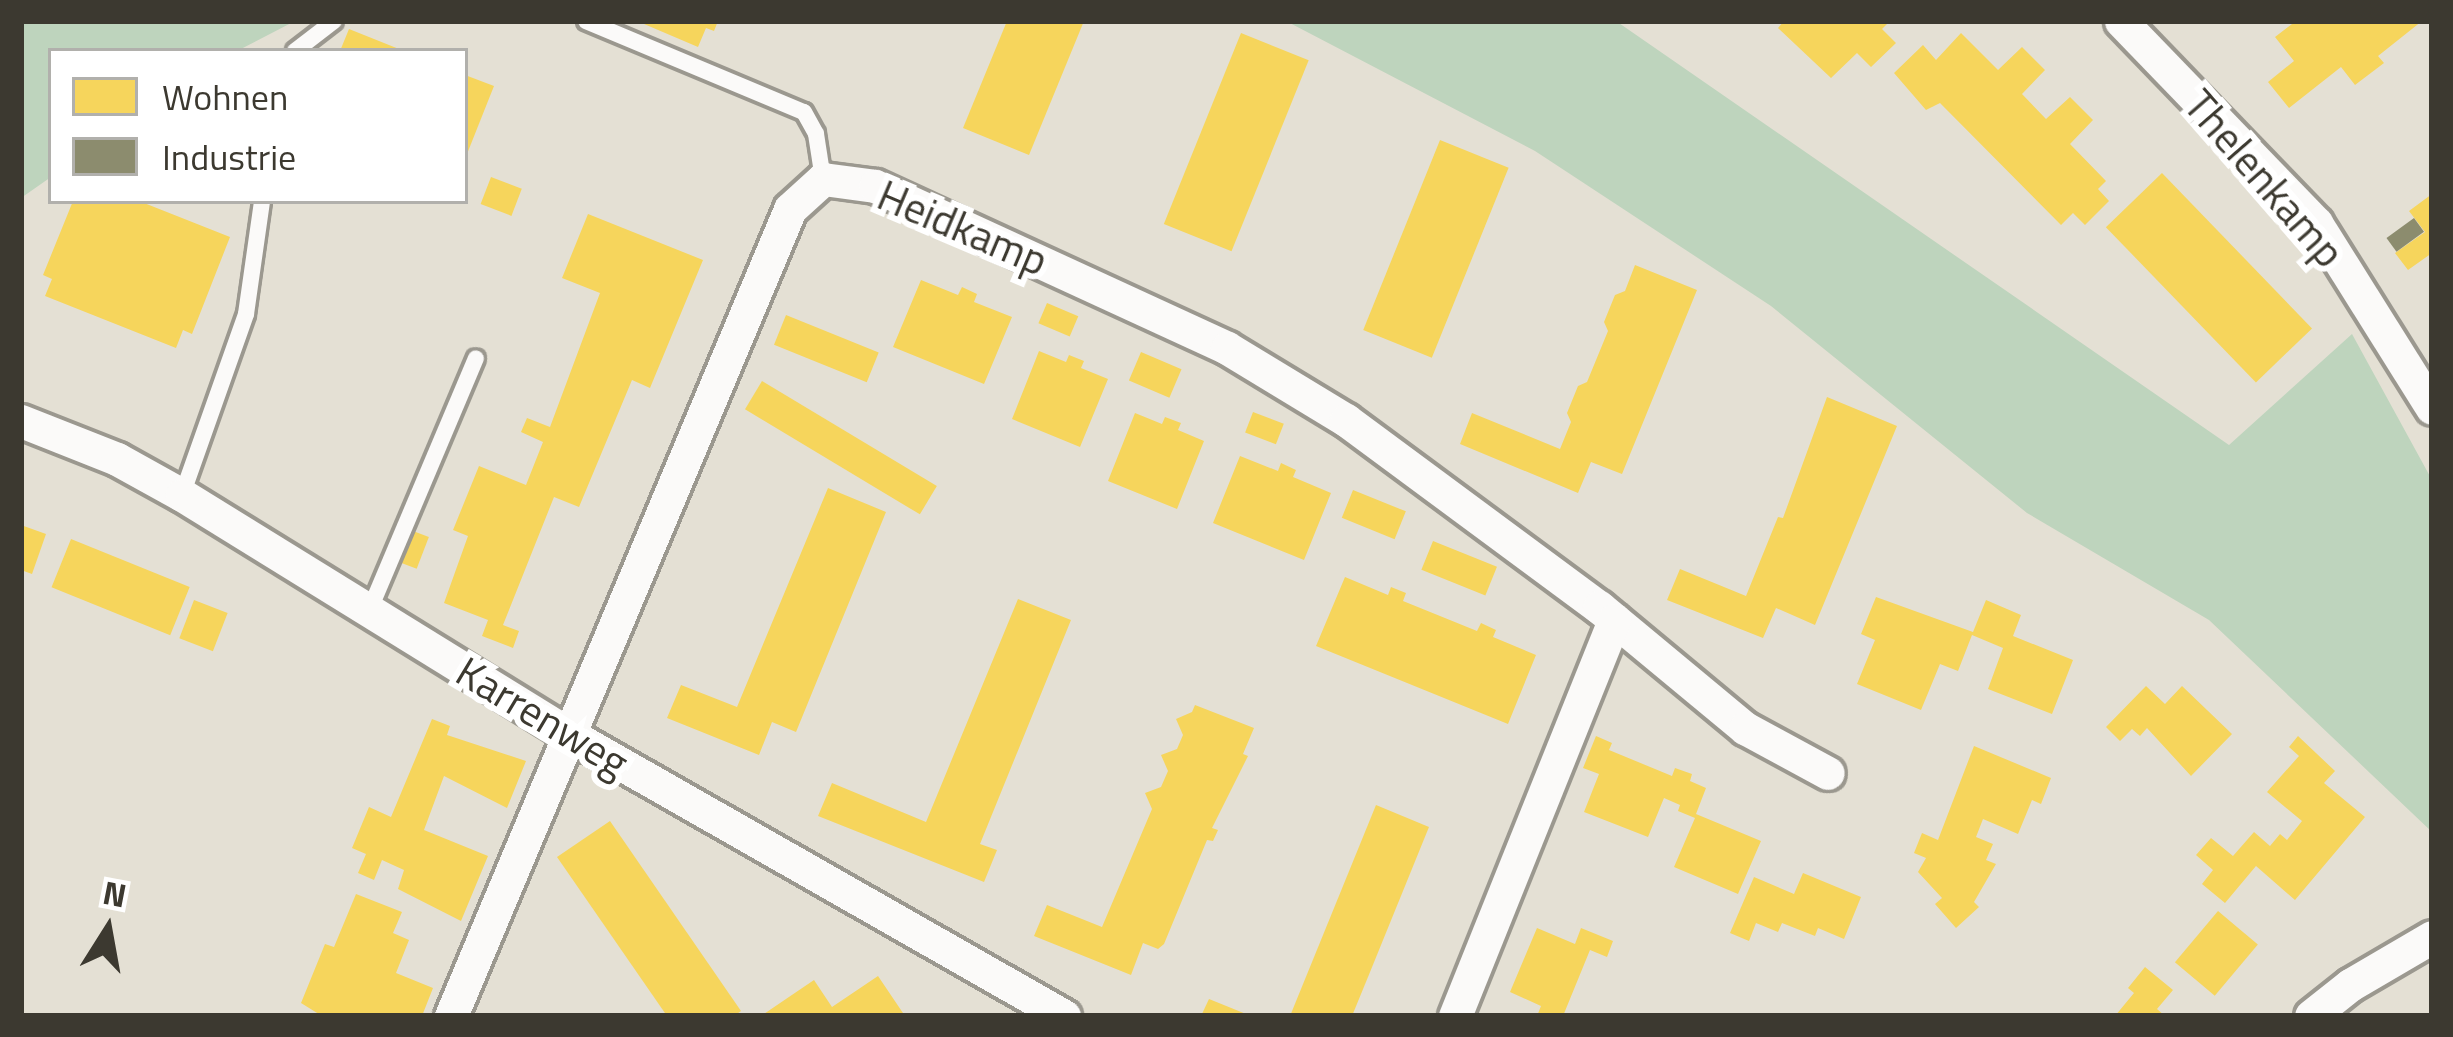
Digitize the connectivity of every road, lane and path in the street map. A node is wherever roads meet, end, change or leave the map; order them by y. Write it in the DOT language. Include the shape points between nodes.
graph roads {
  1 [pos="334,21"];
  2 [pos="586,21"];
  3 [pos="2121,21"];
  4 [pos="299,48"];
  5 [pos="823,178"];
  6 [pos="262,204"];
  7 [pos="476,358"];
  8 [pos="2432,408"];
  9 [pos="21,421"];
  10 [pos="182,495"];
  11 [pos="370,608"];
  12 [pos="1614,620"];
  13 [pos="567,733"];
  14 [pos="1828,773"];
  15 [pos="2432,937"];
  16 [pos="451,1016"];
  17 [pos="1064,1016"];
  18 [pos="1455,1016"];
  19 [pos="2311,1016"];
  1 -- 4 [label="lane"];
  2 -- 5 [label="lane" via="804,112"];
  3 -- 8 [label="street, Thelenkamp" via="2316,223"];
  5 -- 12 [label="street, Heidkamp" via="875,186 1227,348 1346,420"];
  5 -- 13 [label="street, Heidkamp" via="790,208"];
  6 -- 10 [label="lane" via="246,314"];
  7 -- 11 [label="lane"];
  9 -- 10 [label="street, Karrenweg"];
  10 -- 11 [label="street, Karrenweg"];
  11 -- 13 [label="street, Karrenweg"];
  12 -- 14 [label="street, Heidkamp" via="1744,728"];
  12 -- 18 [label="street"];
  13 -- 16 [label="street, Heidkamp"];
  13 -- 17 [label="street, Karrenweg"];
  15 -- 19 [label="street"];
}
